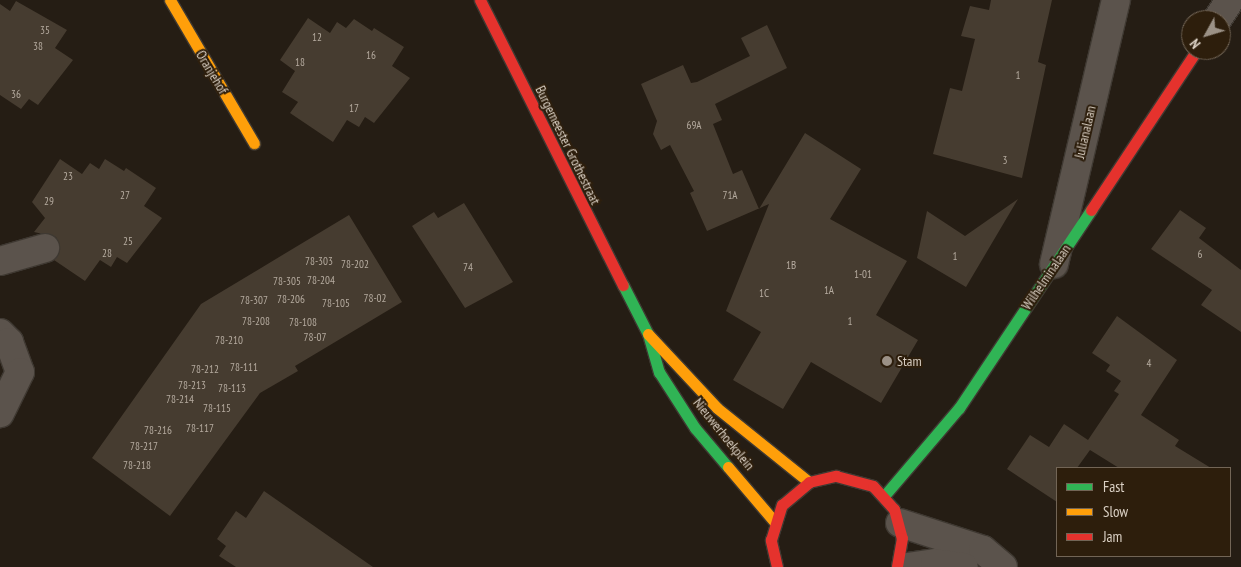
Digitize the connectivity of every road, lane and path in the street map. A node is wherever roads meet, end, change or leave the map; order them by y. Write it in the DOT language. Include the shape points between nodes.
graph roads {
  1 [pos="170,0"];
  2 [pos="480,0"];
  3 [pos="1116,0"];
  4 [pos="1190,60"];
  5 [pos="254,143"];
  6 [pos="45,248"];
  7 [pos="0,261"];
  8 [pos="1054,264"];
  9 [pos="630,302"];
  10 [pos="0,334"];
  11 [pos="648,334"];
  12 [pos="0,413"];
  13 [pos="809,482"];
  14 [pos="884,496"];
  15 [pos="774,521"];
  16 [pos="900,523"];
  17 [pos="777,567"];
  18 [pos="897,567"];
  19 [pos="906,567"];
  20 [pos="964,567"];
  21 [pos="1003,567"];
  1 -- 5 [label="main road, Oranjehof"];
  2 -- 9 [label="main road, Burgemeester Grothestraat"];
  3 -- 8 [label="street, Julianalaan"];
  4 -- 8 [label="main road, Wilhelminalaan"];
  6 -- 7 [label="street"];
  8 -- 14 [label="main road, Wilhelminalaan" via="959,408"];
  9 -- 11 [label="main road, Nieuwerhoekplein"];
  10 -- 12 [label="street" via="9,342 20,372"];
  11 -- 13 [label="main road, Nieuwerhoekplein" via="717,408"];
  11 -- 15 [label="main road, Nieuwerhoekplein" via="659,372 695,428"];
  13 -- 14 [label="main road" via="848,477 873,486"];
  13 -- 15 [label="main road" via="788,498"];
  14 -- 16 [label="main road"];
  15 -- 17 [label="main road" via="771,540"];
  16 -- 18 [label="main road" via="902,545"];
  16 -- 21 [label="street" via="983,550"];
  19 -- 20 [label="street" via="934,563"];
}
